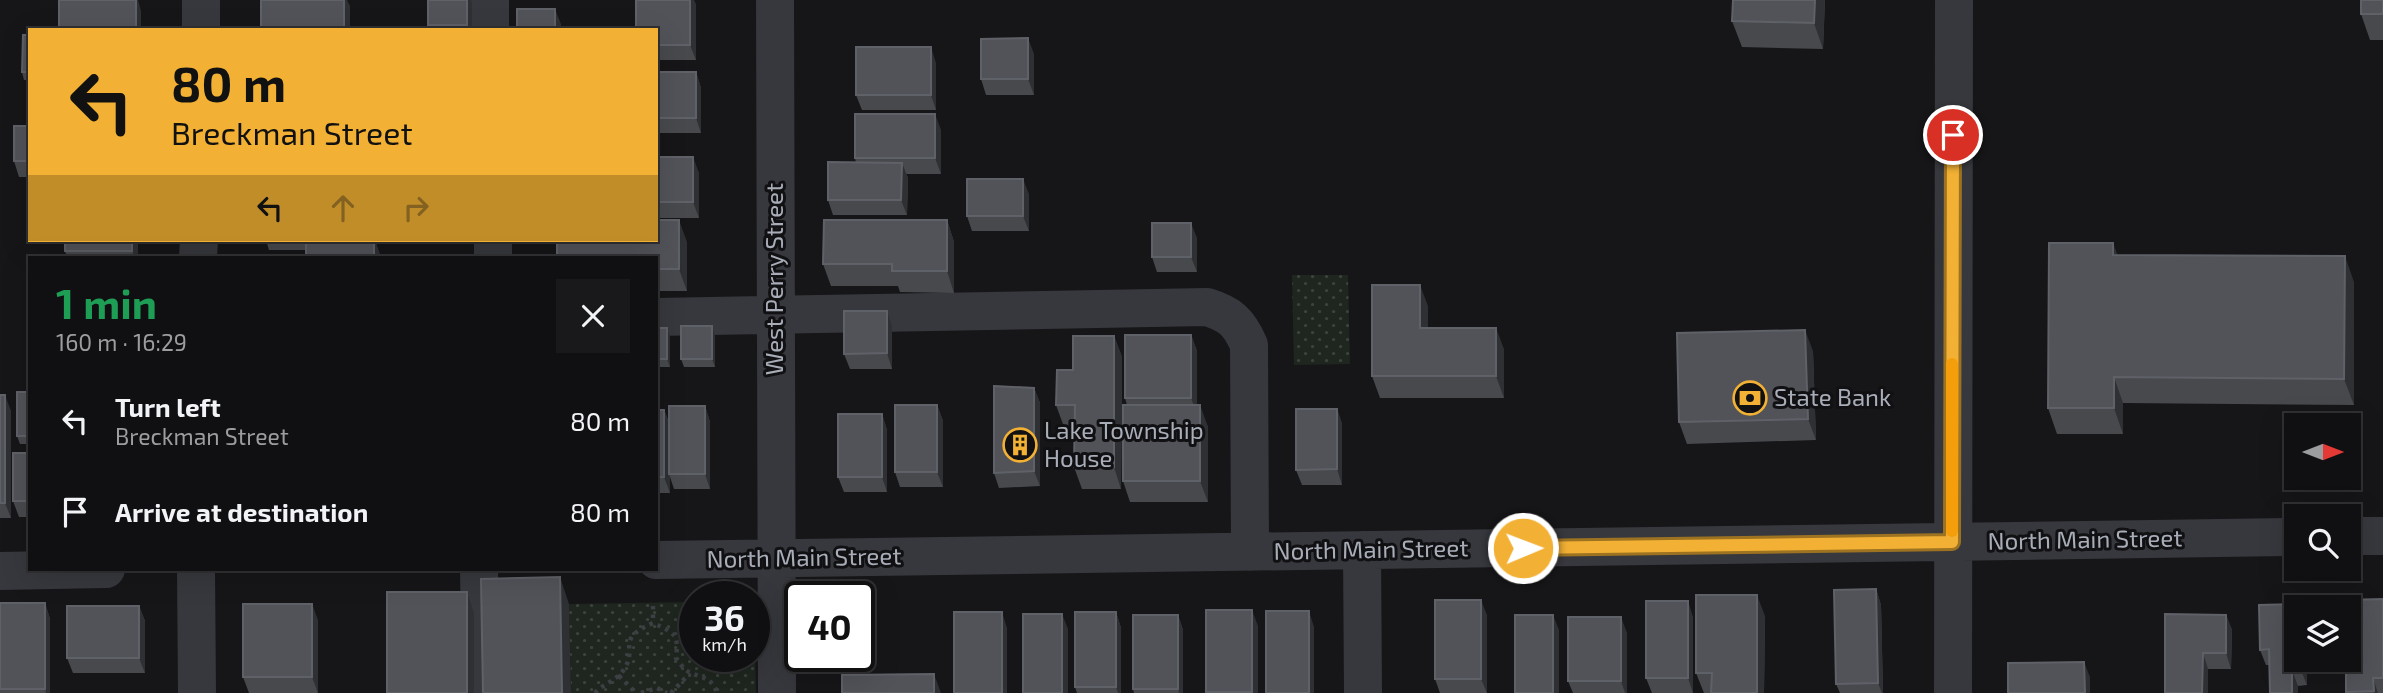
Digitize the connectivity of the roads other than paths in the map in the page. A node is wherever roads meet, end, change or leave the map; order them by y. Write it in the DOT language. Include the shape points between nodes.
graph roads {
  1 [pos="201,0"];
  2 [pos="490,0"];
  3 [pos="775,0"];
  4 [pos="1954,0"];
  5 [pos="201,28"];
  6 [pos="490,28"];
  7 [pos="775,316"];
  8 [pos="658,317"];
  9 [pos="2361,536"];
  10 [pos="2383,536"];
  11 [pos="2284,537"];
  12 [pos="1952,542"];
  13 [pos="1362,550"];
  14 [pos="1250,552"];
  15 [pos="775,559"];
  16 [pos="658,560"];
  17 [pos="28,570"];
  18 [pos="0,571"];
  19 [pos="195,571"];
  20 [pos="478,571"];
  21 [pos="197,693"];
  22 [pos="481,693"];
  23 [pos="777,693"];
  24 [pos="1363,693"];
  25 [pos="1952,693"];
  1 -- 5 [label="street"];
  2 -- 6 [label="street"];
  3 -- 7 [label="street, West Perry Street"];
  4 -- 12 [label="street"];
  7 -- 8 [label="street"];
  7 -- 14 [label="street" via="1207,307 1224,312 1242,328 1249,345"];
  7 -- 15 [label="street, West Perry Street"];
  9 -- 10 [label="street"];
  11 -- 12 [label="street, North Main Street"];
  12 -- 13 [label="street, North Main Street"];
  12 -- 25 [label="street"];
  13 -- 14 [label="street, North Main Street"];
  13 -- 24 [label="street"];
  14 -- 15 [label="street, North Main Street"];
  15 -- 16 [label="street, North Main Street"];
  15 -- 23 [label="street, West Perry Street"];
  17 -- 18 [label="street"];
  19 -- 21 [label="street"];
  20 -- 22 [label="street"];
}
